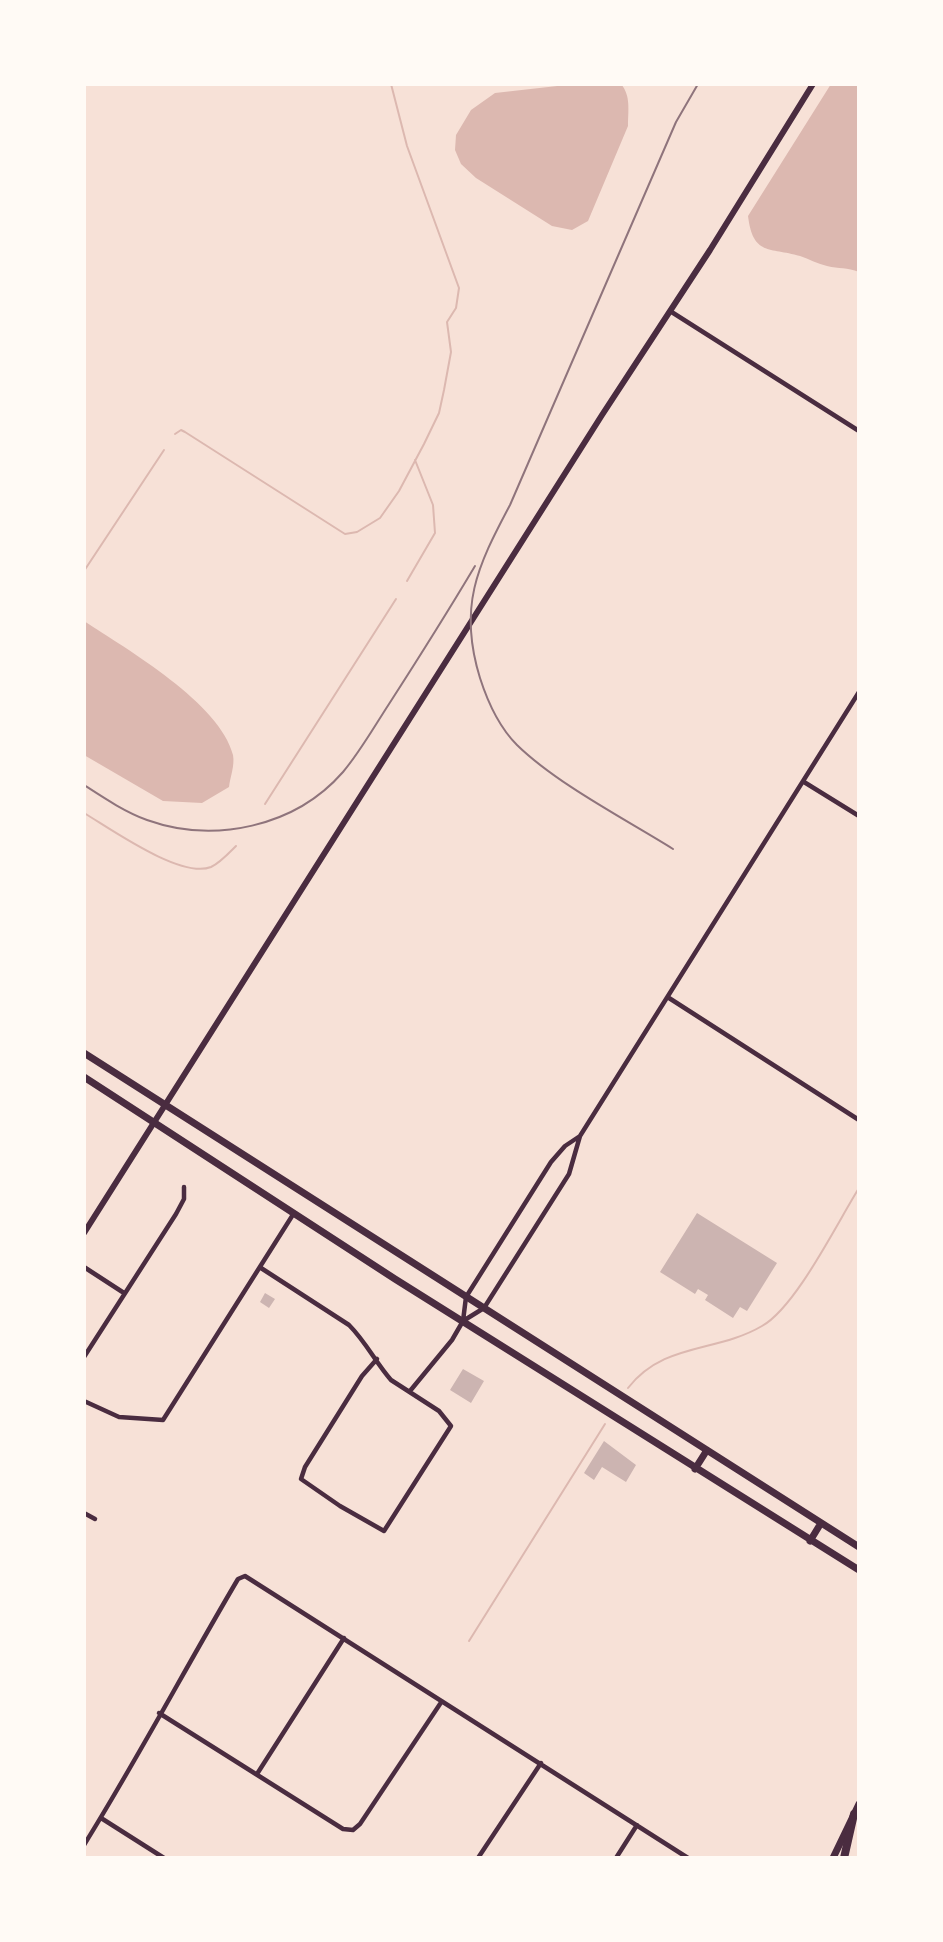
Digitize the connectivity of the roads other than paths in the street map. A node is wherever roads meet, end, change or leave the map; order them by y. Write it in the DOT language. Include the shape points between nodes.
graph roads {
  1 [pos="813,84"];
  2 [pos="670,311"];
  3 [pos="859,431"];
  4 [pos="859,692"];
  5 [pos="804,782"];
  6 [pos="859,816"];
  7 [pos="669,998"];
  8 [pos="84,1053"];
  9 [pos="84,1077"];
  10 [pos="165,1105"];
  11 [pos="859,1120"];
  12 [pos="154,1122"];
  13 [pos="580,1136"];
  14 [pos="184,1187"];
  15 [pos="294,1213"];
  16 [pos="84,1233"];
  17 [pos="84,1267"];
  18 [pos="261,1268"];
  19 [pos="124,1293"];
  20 [pos="466,1297"];
  21 [pos="484,1308"];
  22 [pos="463,1321"];
  23 [pos="84,1357"];
  24 [pos="377,1359"];
  25 [pos="410,1391"];
  26 [pos="84,1401"];
  27 [pos="706,1450"];
  28 [pos="695,1468"];
  29 [pos="84,1513"];
  30 [pos="95,1519"];
  31 [pos="821,1523"];
  32 [pos="810,1541"];
  33 [pos="859,1547"];
  34 [pos="859,1570"];
  35 [pos="344,1638"];
  36 [pos="442,1701"];
  37 [pos="159,1713"];
  38 [pos="541,1763"];
  39 [pos="257,1774"];
  40 [pos="859,1804"];
  41 [pos="854,1814"];
  42 [pos="100,1818"];
  43 [pos="637,1825"];
  44 [pos="84,1845"];
  45 [pos="164,1858"];
  46 [pos="478,1858"];
  47 [pos="616,1858"];
  48 [pos="688,1858"];
  49 [pos="833,1858"];
  50 [pos="844,1858"];
  1 -- 2 [label="street"];
  2 -- 3 [label="street"];
  2 -- 10 [label="street"];
  4 -- 5 [label="street"];
  5 -- 6 [label="street"];
  5 -- 7 [label="street"];
  7 -- 11 [label="street"];
  7 -- 13 [label="street"];
  8 -- 10 [label="main road"];
  9 -- 12 [label="main road"];
  10 -- 12 [label="street"];
  10 -- 20 [label="main road"];
  12 -- 15 [label="main road"];
  12 -- 16 [label="street"];
  13 -- 20 [label="street" via="551,1162"];
  13 -- 21 [label="street" via="569,1174"];
  14 -- 19 [label="street" via="184,1200"];
  15 -- 18 [label="street"];
  15 -- 22 [label="main road"];
  17 -- 19 [label="street"];
  18 -- 24 [label="street" via="339,1317"];
  18 -- 26 [label="street" via="163,1420 119,1417"];
  19 -- 23 [label="street"];
  20 -- 21 [label="main road"];
  20 -- 22 [label="street"];
  21 -- 22 [label="street"];
  21 -- 27 [label="main road"];
  22 -- 25 [label="street" via="448,1346"];
  22 -- 28 [label="main road"];
  24 -- 25 [label="street" via="391,1380"];
  24 -- 25 [label="street" via="362,1376 301,1479 384,1531 451,1426 439,1411"];
  27 -- 28 [label="main road"];
  27 -- 31 [label="main road"];
  28 -- 32 [label="main road"];
  29 -- 30 [label="street"];
  31 -- 32 [label="main road"];
  31 -- 33 [label="main road"];
  32 -- 34 [label="main road"];
  35 -- 36 [label="street"];
  35 -- 37 [label="street" via="248,1576 242,1576"];
  35 -- 39 [label="street"];
  36 -- 38 [label="street"];
  36 -- 39 [label="street" via="353,1830 344,1829"];
  37 -- 39 [label="street"];
  37 -- 42 [label="street" via="138,1757"];
  38 -- 43 [label="street"];
  38 -- 46 [label="street"];
  40 -- 41 [label="main road"];
  41 -- 49 [label="main road"];
  41 -- 50 [label="highway"];
  42 -- 44 [label="street"];
  42 -- 45 [label="street"];
  43 -- 47 [label="street"];
  43 -- 48 [label="street"];
}
